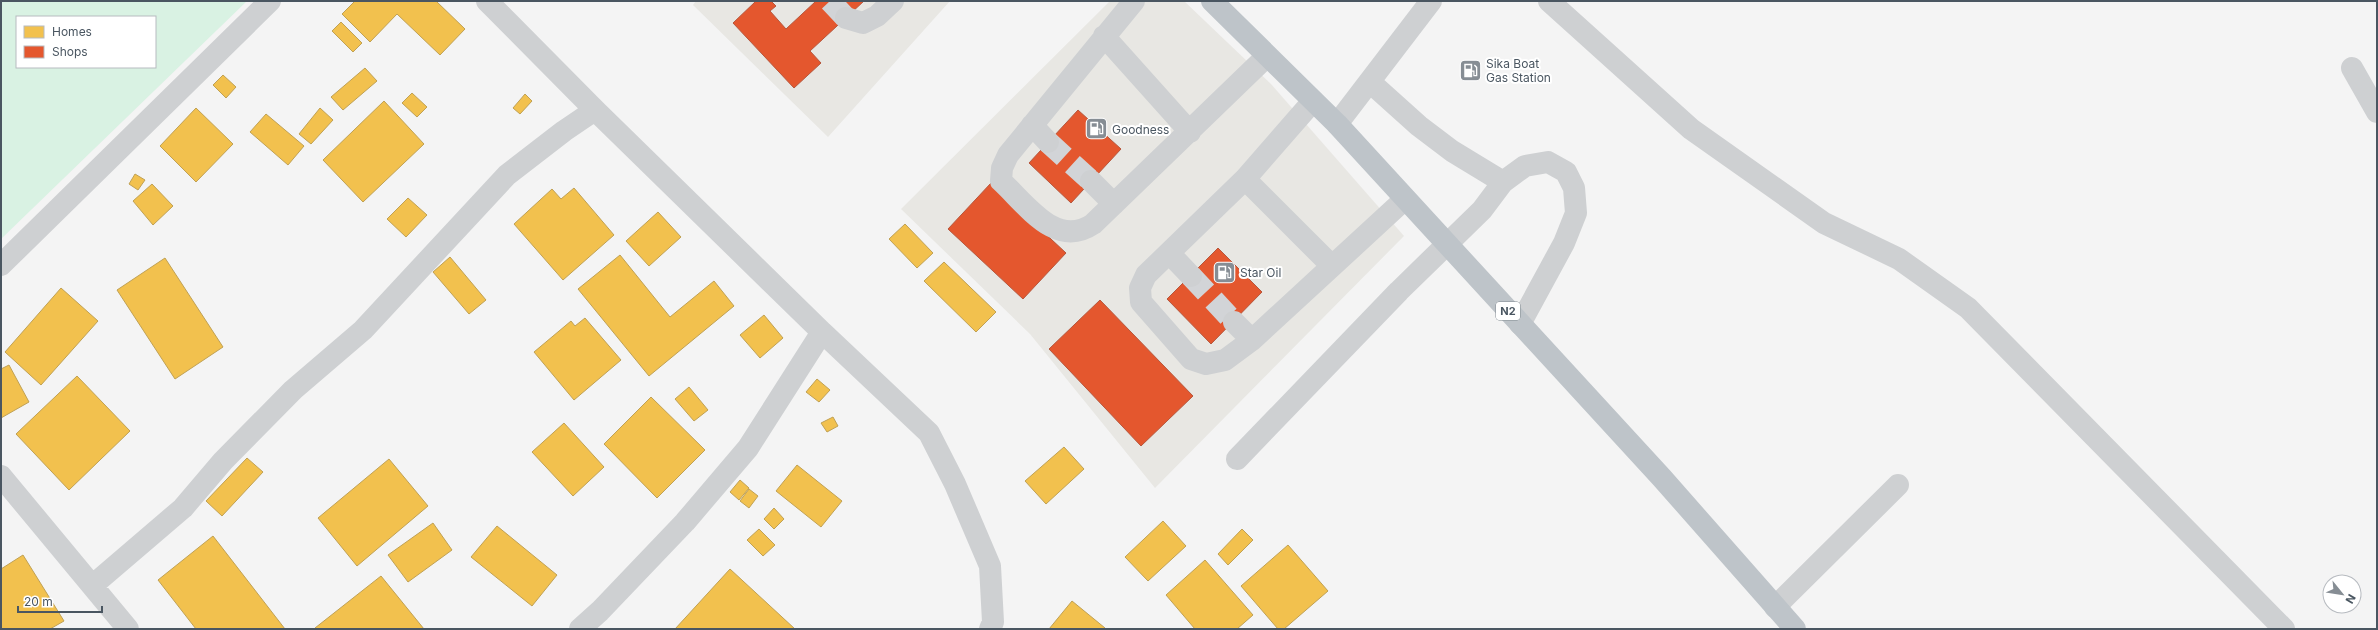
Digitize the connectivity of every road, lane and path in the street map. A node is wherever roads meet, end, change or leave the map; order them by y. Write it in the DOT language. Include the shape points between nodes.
graph roads {
  1 [pos="270,1"];
  2 [pos="487,1"];
  3 [pos="893,1"];
  4 [pos="1134,1"];
  5 [pos="1212,1"];
  6 [pos="1431,1"];
  7 [pos="1549,1"];
  8 [pos="1571,8"];
  9 [pos="846,18"];
  10 [pos="1104,36"];
  11 [pos="1268,56"];
  12 [pos="2352,68"];
  13 [pos="1370,82"];
  14 [pos="1314,101"];
  15 [pos="595,110"];
  16 [pos="2377,112"];
  17 [pos="1337,124"];
  18 [pos="1032,125"];
  19 [pos="1190,132"];
  20 [pos="1048,142"];
  21 [pos="1245,179"];
  22 [pos="1091,181"];
  23 [pos="1503,182"];
  24 [pos="1405,199"];
  25 [pos="1114,204"];
  26 [pos="1447,245"];
  27 [pos="1169,253"];
  28 [pos="1,265"];
  29 [pos="1332,266"];
  30 [pos="1191,276"];
  31 [pos="1234,322"];
  32 [pos="1520,324"];
  33 [pos="822,332"];
  34 [pos="1252,340"];
  35 [pos="1237,459"];
  36 [pos="1,476"];
  37 [pos="1898,485"];
  38 [pos="93,585"];
  39 [pos="1775,607"];
  40 [pos="128,629"];
  41 [pos="580,629"];
  42 [pos="990,629"];
  43 [pos="1794,629"];
  44 [pos="2284,629"];
  1 -- 28 [label="street"];
  2 -- 15 [label="street"];
  3 -- 9 [label="street" via="877,16 863,23"];
  4 -- 10 [label="street"];
  5 -- 11 [label="highway, N2"];
  6 -- 13 [label="street"];
  7 -- 8 [label="street"];
  8 -- 44 [label="street" via="1691,129 1824,223 1899,259 1968,308"];
  10 -- 18 [label="street"];
  10 -- 19 [label="street"];
  11 -- 14 [label="highway, N2"];
  11 -- 19 [label="street"];
  12 -- 16 [label="street"];
  13 -- 17 [label="street"];
  13 -- 23 [label="street" via="1419,126 1452,151"];
  14 -- 17 [label="highway, N2"];
  14 -- 21 [label="street"];
  15 -- 33 [label="street"];
  15 -- 38 [label="street" via="506,175 363,330 293,390 223,461 183,508"];
  17 -- 24 [label="highway, N2"];
  18 -- 20 [label="street"];
  18 -- 25 [label="street" via="1008,155 1002,168 1001,181 1052,228 1066,233 1082,232"];
  19 -- 25 [label="street"];
  21 -- 27 [label="street"];
  21 -- 29 [label="street"];
  22 -- 25 [label="street"];
  23 -- 26 [label="street" via="1482,210"];
  23 -- 32 [label="street" via="1525,166 1548,162 1566,172 1574,188 1576,213 1564,243"];
  24 -- 26 [label="highway, N2"];
  24 -- 29 [label="street"];
  26 -- 32 [label="highway, N2"];
  26 -- 35 [label="street" via="1399,291"];
  27 -- 30 [label="street"];
  27 -- 34 [label="street" via="1146,275 1140,288 1141,302 1191,359 1206,364 1225,360"];
  29 -- 34 [label="street"];
  31 -- 34 [label="street"];
  32 -- 39 [label="highway, N2" via="1662,478"];
  33 -- 41 [label="street" via="748,448 685,522"];
  33 -- 42 [label="street" via="929,433 955,484 990,566 993,622"];
  36 -- 38 [label="street"];
  37 -- 39 [label="street"];
  38 -- 40 [label="street"];
  39 -- 43 [label="highway, N2"];
}
